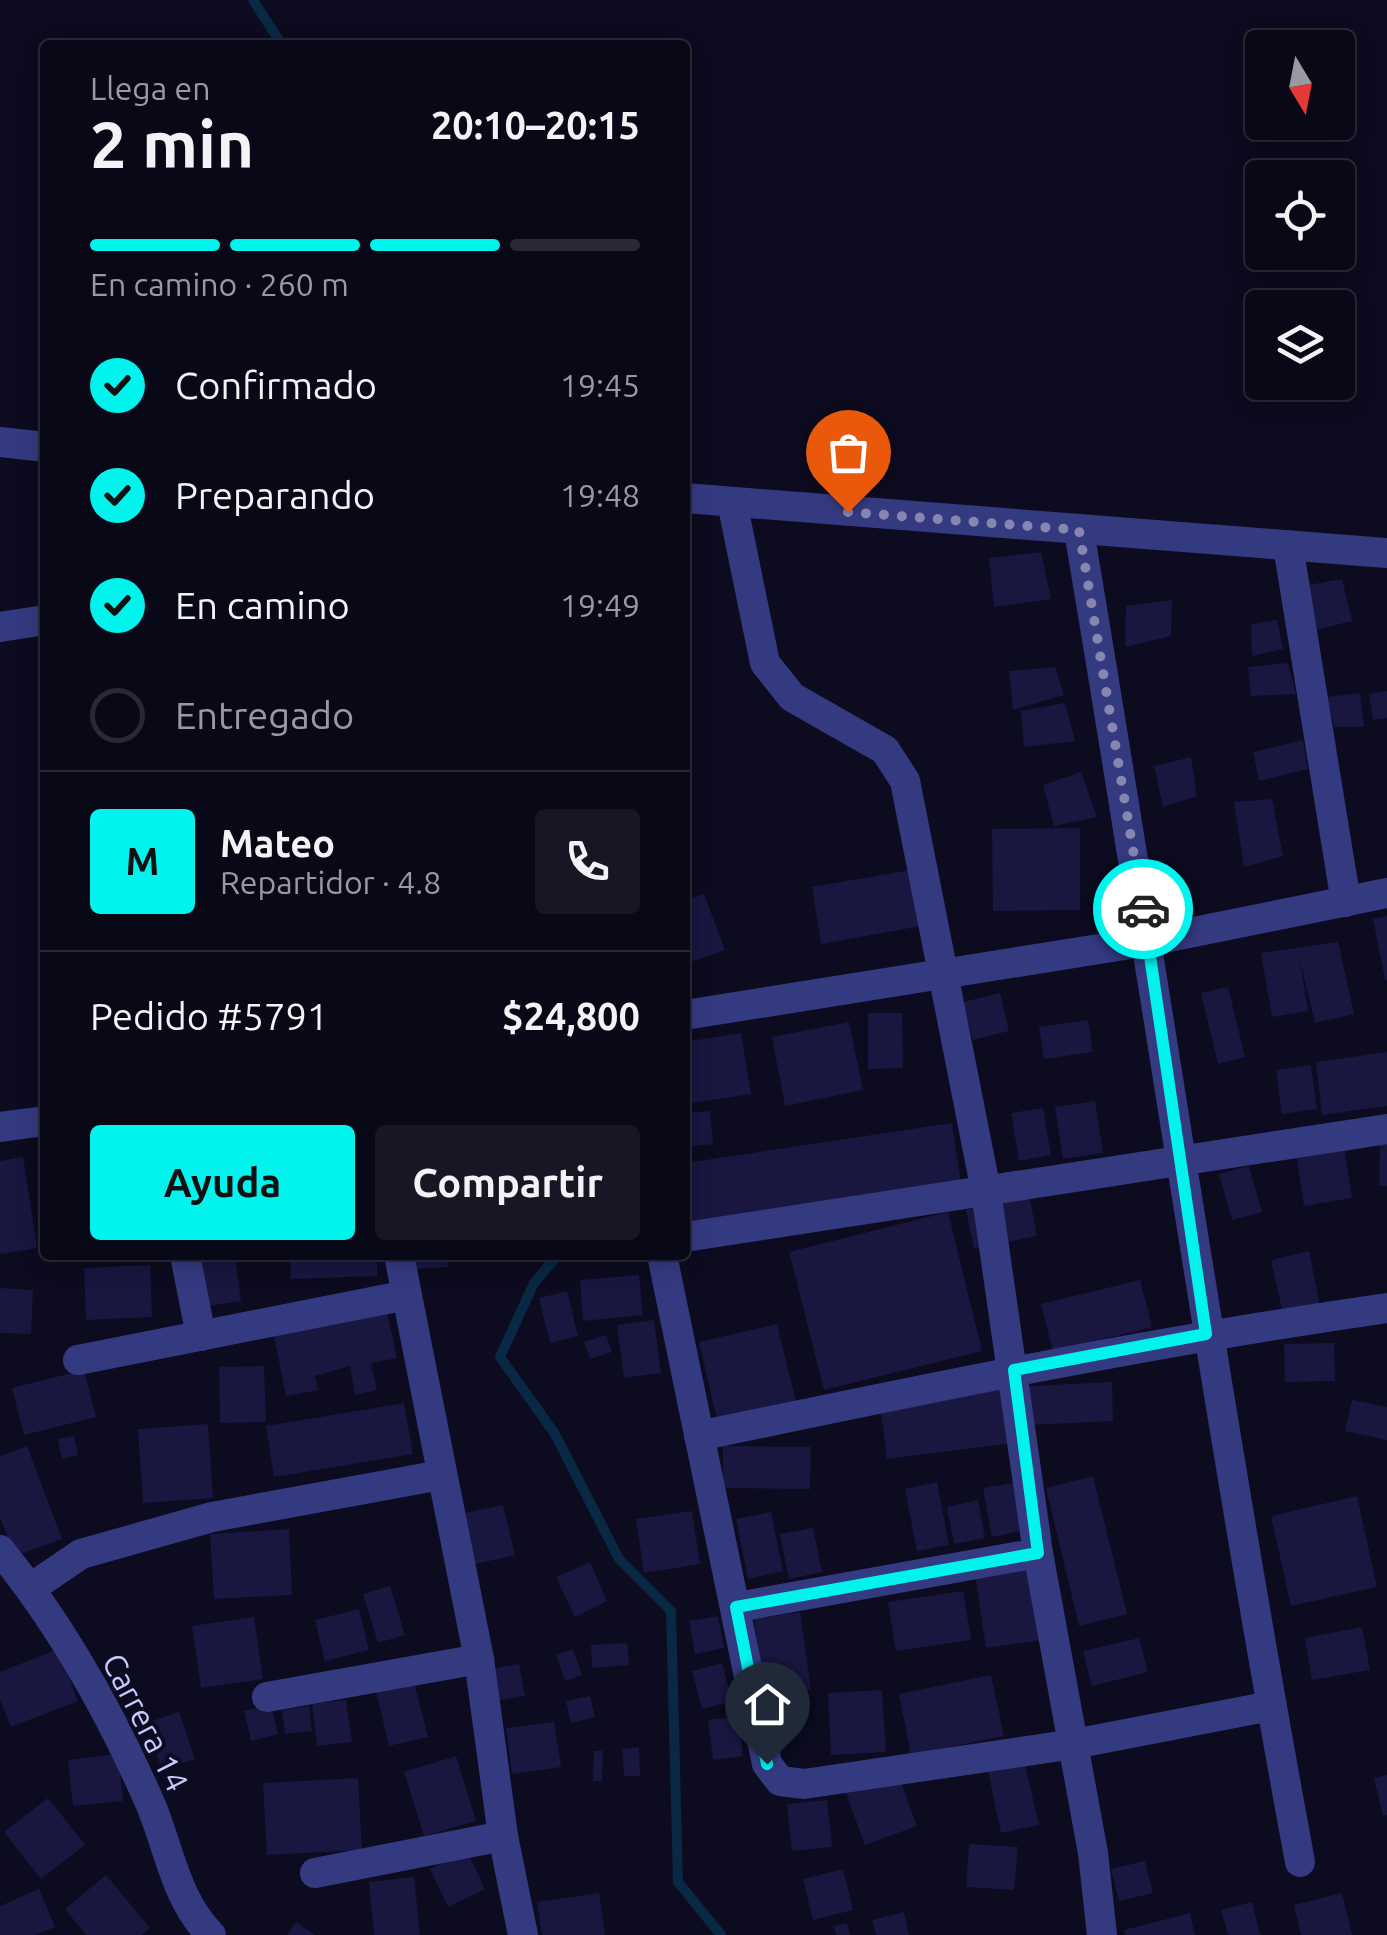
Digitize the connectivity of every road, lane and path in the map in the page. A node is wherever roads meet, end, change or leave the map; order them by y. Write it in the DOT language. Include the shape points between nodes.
graph roads {
  1 [pos="0,442"];
  2 [pos="40,446"];
  3 [pos="690,498"];
  4 [pos="732,502"];
  5 [pos="1079,530"];
  6 [pos="1288,546"];
  7 [pos="1387,553"];
  8 [pos="40,621"];
  9 [pos="0,627"];
  10 [pos="1387,893"];
  11 [pos="1346,902"];
  12 [pos="1149,941"];
  13 [pos="944,974"];
  14 [pos="690,1014"];
  15 [pos="40,1122"];
  16 [pos="0,1127"];
  17 [pos="1387,1129"];
  18 [pos="1178,1158"];
  19 [pos="986,1192"];
  20 [pos="690,1237"];
  21 [pos="186,1260"];
  22 [pos="400,1260"];
  23 [pos="663,1260"];
  24 [pos="407,1295"];
  25 [pos="1387,1308"];
  26 [pos="1206,1334"];
  27 [pos="201,1336"];
  28 [pos="78,1360"];
  29 [pos="1014,1370"];
  30 [pos="699,1436"];
  31 [pos="441,1475"];
  32 [pos="0,1550"];
  33 [pos="1038,1553"];
  34 [pos="31,1588"];
  35 [pos="736,1607"];
  36 [pos="479,1659"];
  37 [pos="267,1697"];
  38 [pos="1271,1706"];
  39 [pos="1074,1744"];
  40 [pos="503,1836"];
  41 [pos="1300,1862"];
  42 [pos="314,1874"];
  43 [pos="211,1935"];
  44 [pos="522,1935"];
  45 [pos="1102,1935"];
  1 -- 2 [label="street"];
  3 -- 4 [label="street"];
  4 -- 5 [label="street"];
  4 -- 13 [label="street" via="765,662 792,697 885,750 905,781"];
  5 -- 6 [label="street"];
  5 -- 12 [label="street"];
  6 -- 7 [label="street"];
  6 -- 11 [label="street"];
  8 -- 9 [label="street"];
  10 -- 11 [label="street"];
  11 -- 12 [label="street"];
  12 -- 13 [label="street"];
  12 -- 18 [label="street"];
  13 -- 14 [label="street"];
  13 -- 19 [label="street"];
  15 -- 16 [label="street"];
  17 -- 18 [label="street"];
  18 -- 19 [label="street"];
  18 -- 26 [label="street"];
  19 -- 20 [label="street"];
  19 -- 29 [label="street"];
  21 -- 27 [label="street"];
  22 -- 24 [label="street"];
  23 -- 30 [label="street"];
  24 -- 27 [label="street"];
  24 -- 31 [label="street"];
  25 -- 26 [label="street"];
  26 -- 29 [label="street"];
  26 -- 38 [label="street"];
  27 -- 28 [label="street"];
  29 -- 30 [label="street"];
  29 -- 33 [label="street"];
  30 -- 35 [label="street"];
  31 -- 34 [label="street" via="212,1517 82,1554"];
  31 -- 36 [label="street"];
  32 -- 34 [label="street, Carrera 14"];
  33 -- 35 [label="street"];
  33 -- 39 [label="street"];
  34 -- 43 [label="street, Carrera 14" via="82,1671 150,1803 178,1885"];
  35 -- 39 [label="street" via="767,1764 780,1782 804,1784"];
  36 -- 37 [label="street"];
  36 -- 40 [label="street"];
  38 -- 39 [label="street"];
  38 -- 41 [label="street"];
  39 -- 45 [label="street"];
  40 -- 42 [label="street"];
  40 -- 44 [label="street"];
}
